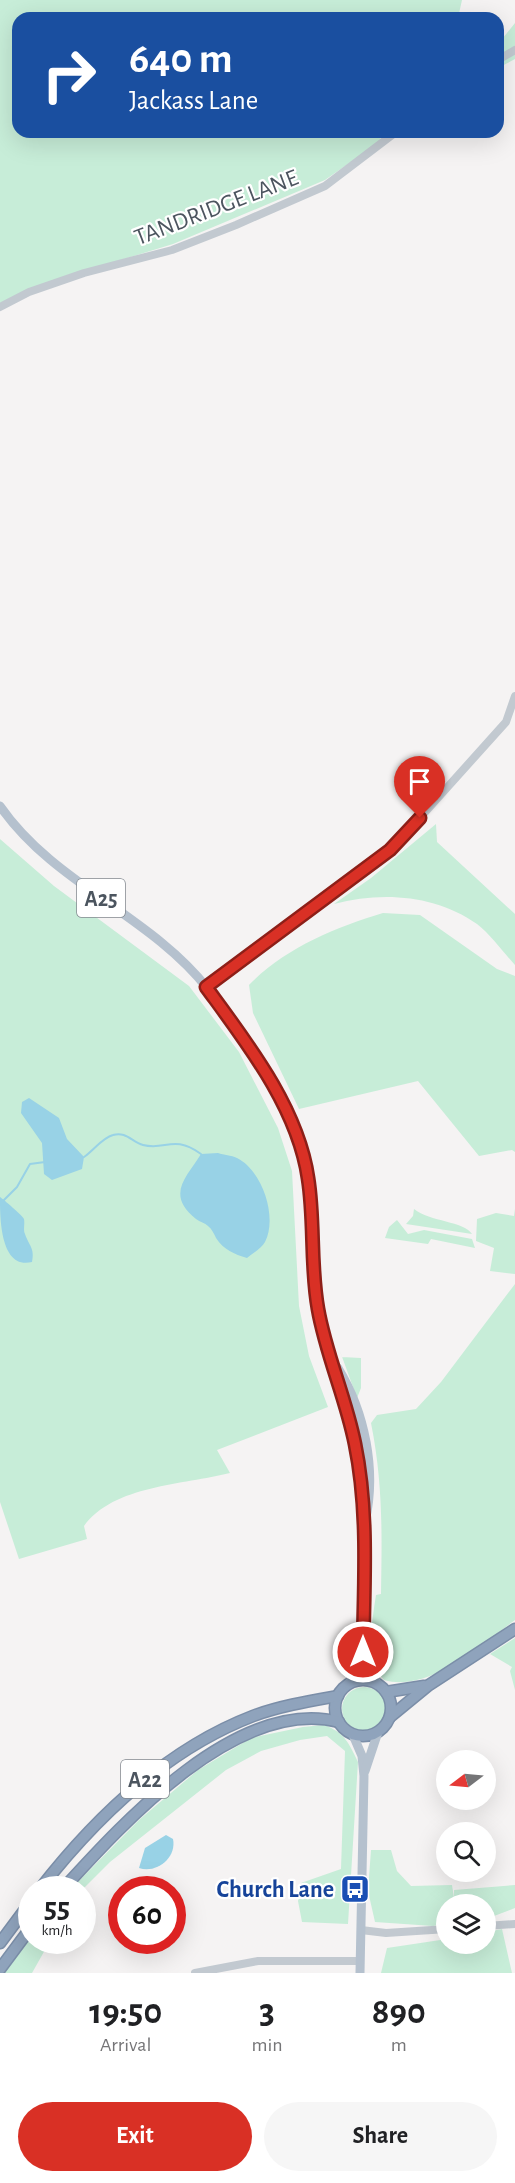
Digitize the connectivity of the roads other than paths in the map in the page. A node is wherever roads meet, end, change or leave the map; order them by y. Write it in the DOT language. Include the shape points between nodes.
graph roads {
  1 [pos="388,138"];
  2 [pos="1,308"];
  3 [pos="515,696"];
  4 [pos="0,806"];
  5 [pos="206,987"];
  6 [pos="515,1629"];
  7 [pos="363,1652"];
  8 [pos="349,1684"];
  9 [pos="377,1684"];
  10 [pos="429,1685"];
  11 [pos="386,1692"];
  12 [pos="338,1696"];
  13 [pos="390,1717"];
  14 [pos="339,1722"];
  15 [pos="378,1732"];
  16 [pos="353,1735"];
  17 [pos="364,1776"];
  18 [pos="50,1876"];
  19 [pos="75,1876"];
  20 [pos="18,1919"];
  21 [pos="515,1924"];
  22 [pos="496,1925"];
  23 [pos="361,1930"];
  24 [pos="436,1930"];
  25 [pos="0,1944"];
  26 [pos="18,1945"];
  27 [pos="360,1961"];
  28 [pos="0,1969"];
  29 [pos="195,1973"];
  30 [pos="360,1973"];
  1 -- 2 [label="street, TANDRIDGE LANE" via="325,186 172,250 62,280"];
  3 -- 5 [label="street" via="507,722 390,850"];
  4 -- 5 [label="main road, A25" via="44,857 162,944"];
  5 -- 7 [label="main road, A25" via="269,1081 301,1149 309,1181 318,1311 333,1361 355,1404 366,1438 370,1504 364,1529"];
  6 -- 10 [label="highway"];
  7 -- 8 [label="main road, A25"];
  7 -- 9 [label="main road, A25"];
  8 -- 9 [label="highway" via="366,1680"];
  8 -- 12 [label="highway"];
  9 -- 11 [label="highway"];
  10 -- 11 [label="highway"];
  10 -- 13 [label="highway"];
  11 -- 13 [label="highway" via="391,1703"];
  12 -- 14 [label="highway" via="335,1709"];
  12 -- 18 [label="highway, A22" via="256,1715 189,1748 144,1780"];
  13 -- 15 [label="highway"];
  14 -- 16 [label="highway"];
  14 -- 19 [label="highway, A22" via="310,1718 282,1721 228,1743 158,1795"];
  15 -- 16 [label="highway"];
  15 -- 17 [label="main road"];
  16 -- 17 [label="main road" via="362,1756"];
  17 -- 23 [label="main road"];
  20 -- 25 [label="highway"];
  21 -- 22 [label="street"];
  23 -- 24 [label="street" via="386,1933"];
  23 -- 27 [label="main road"];
  26 -- 28 [label="highway"];
  27 -- 29 [label="street" via="258,1962"];
  27 -- 30 [label="main road"];
}
